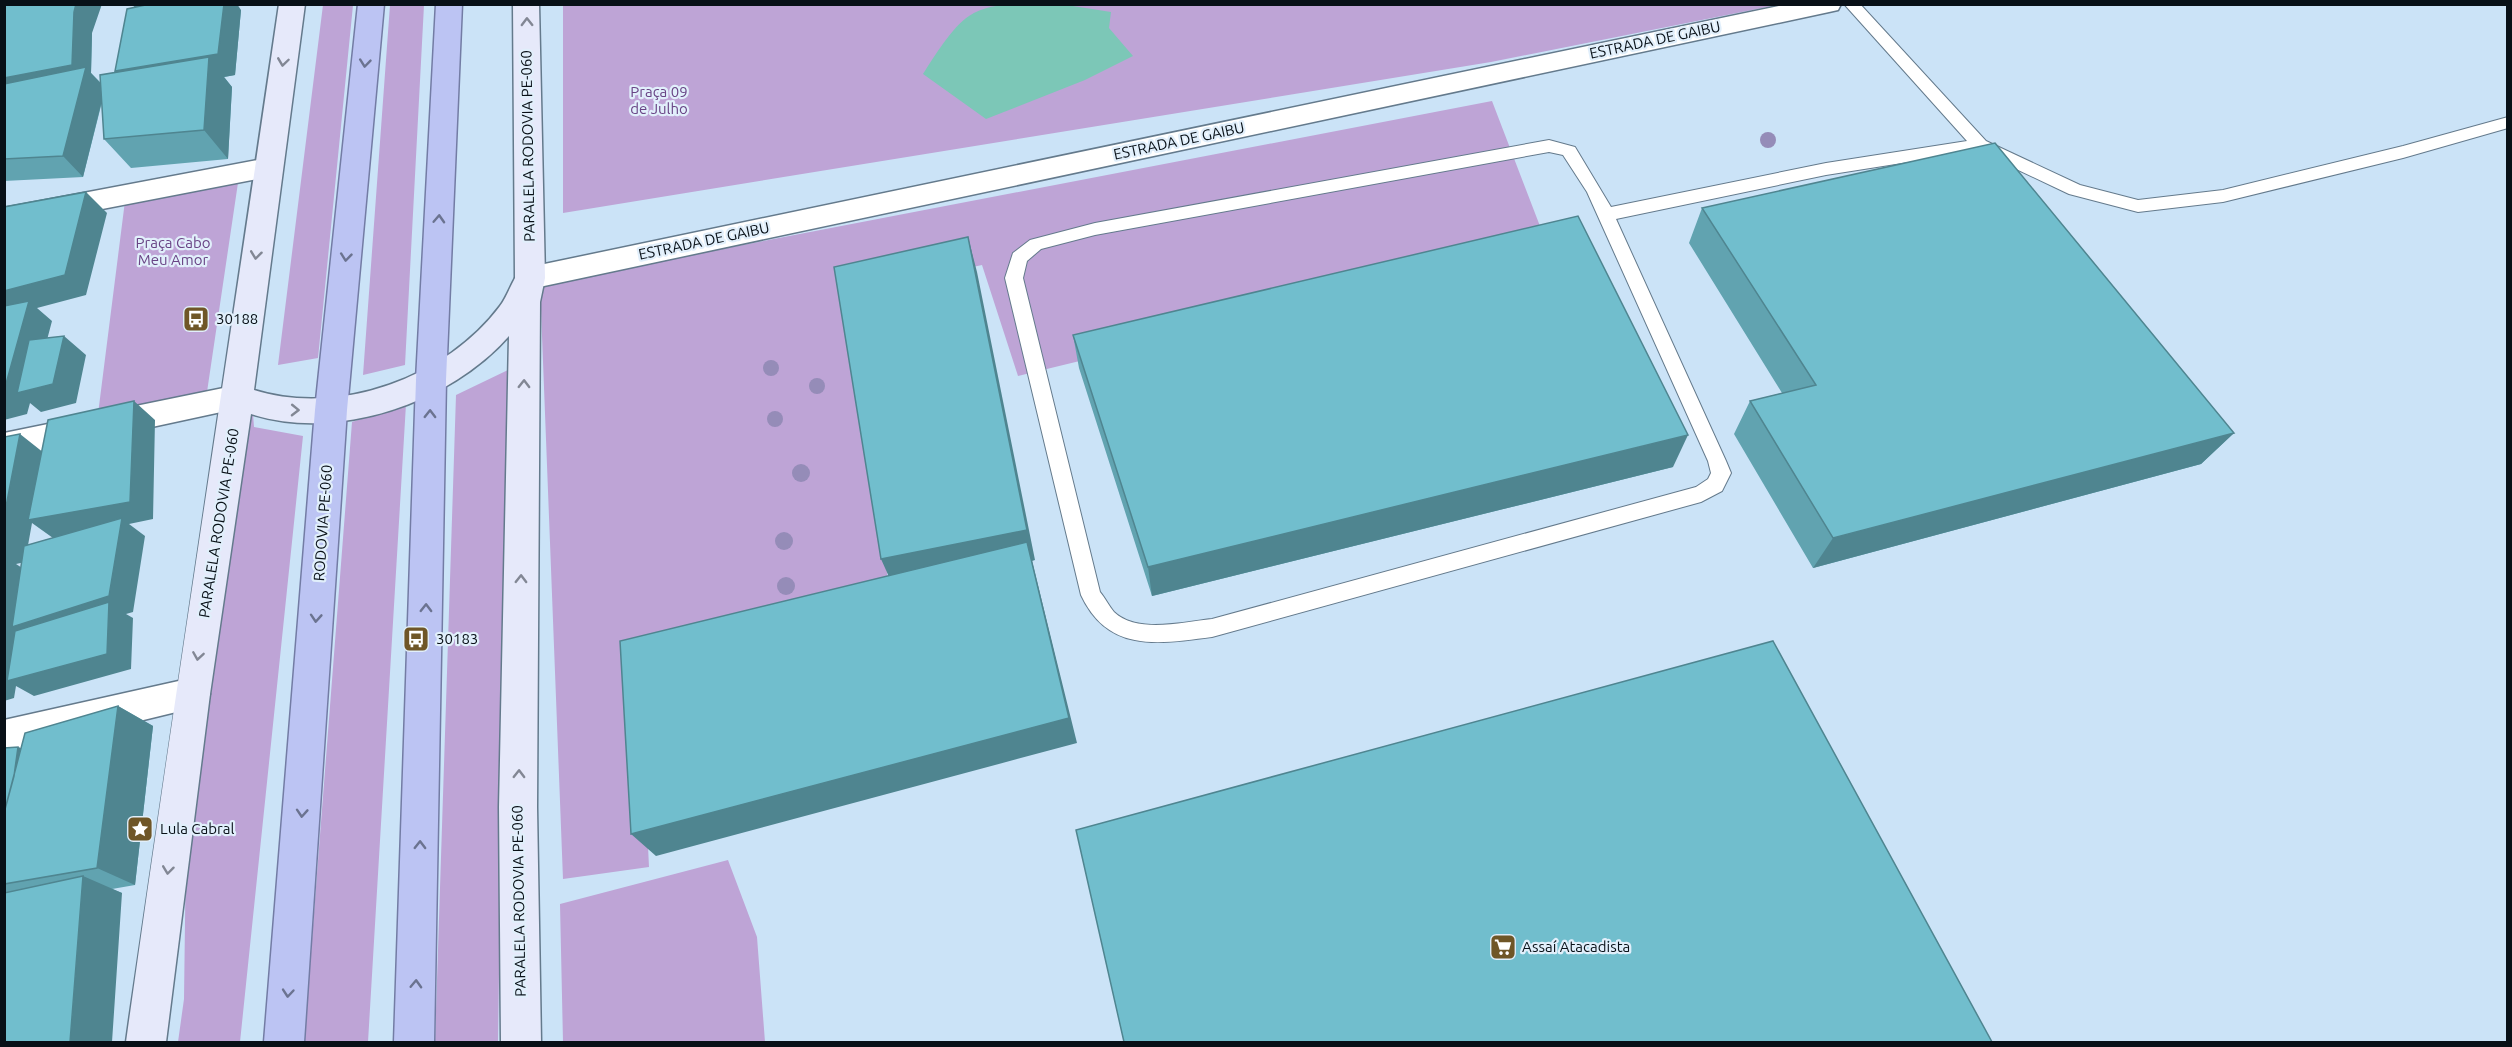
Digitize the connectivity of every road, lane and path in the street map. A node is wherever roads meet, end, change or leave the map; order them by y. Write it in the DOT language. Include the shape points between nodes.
graph roads {
  1 [pos="292,4"];
  2 [pos="371,4"];
  3 [pos="449,4"];
  4 [pos="526,4"];
  5 [pos="1829,4"];
  6 [pos="1851,4"];
  7 [pos="1774,9"];
  8 [pos="2508,122"];
  9 [pos="1980,145"];
  10 [pos="268,168"];
  11 [pos="1604,215"];
  12 [pos="4,218"];
  13 [pos="530,278"];
  14 [pos="431,380"];
  15 [pos="238,397"];
  16 [pos="331,410"];
  17 [pos="4,446"];
  18 [pos="192,694"];
  19 [pos="4,737"];
  20 [pos="146,1042"];
  21 [pos="284,1042"];
  22 [pos="414,1042"];
  23 [pos="521,1042"];
  1 -- 10 [label="main road, PARALELA RODOVIA PE-060, one-way"];
  2 -- 16 [label="highway, RODOVIA PE-060, one-way"];
  14 -- 3 [label="highway, one-way"];
  13 -- 4 [label="main road, PARALELA RODOVIA PE-060, one-way"];
  5 -- 7 [label="street, ESTRADA DE GAIBU"];
  6 -- 9 [label="lane"];
  7 -- 13 [label="street, ESTRADA DE GAIBU"];
  8 -- 9 [label="lane" via="2223,196 2138,206 2075,190"];
  9 -- 11 [label="lane" via="1826,168"];
  10 -- 12 [label="street"];
  10 -- 15 [label="main road, PARALELA RODOVIA PE-060, one-way"];
  11 -- 11 [label="lane" via="1717,461 1721,473 1715,485 1701,494 1212,628 1138,632 1108,620 1091,595 1014,278 1019,258 1036,244 1095,229 1549,146 1569,151"];
  13 -- 14 [label="main road" via="510,315 477,350"];
  23 -- 13 [label="main road, PARALELA RODOVIA PE-060, one-way" via="518,807 525,302"];
  14 -- 16 [label="main road" via="365,405"];
  22 -- 14 [label="highway, one-way"];
  15 -- 16 [label="main road, one-way" via="281,410"];
  15 -- 17 [label="street"];
  15 -- 18 [label="main road, PARALELA RODOVIA PE-060, one-way"];
  16 -- 21 [label="highway, RODOVIA PE-060, one-way"];
  18 -- 19 [label="street"];
  18 -- 20 [label="main road, PARALELA RODOVIA PE-060, one-way"];
}
